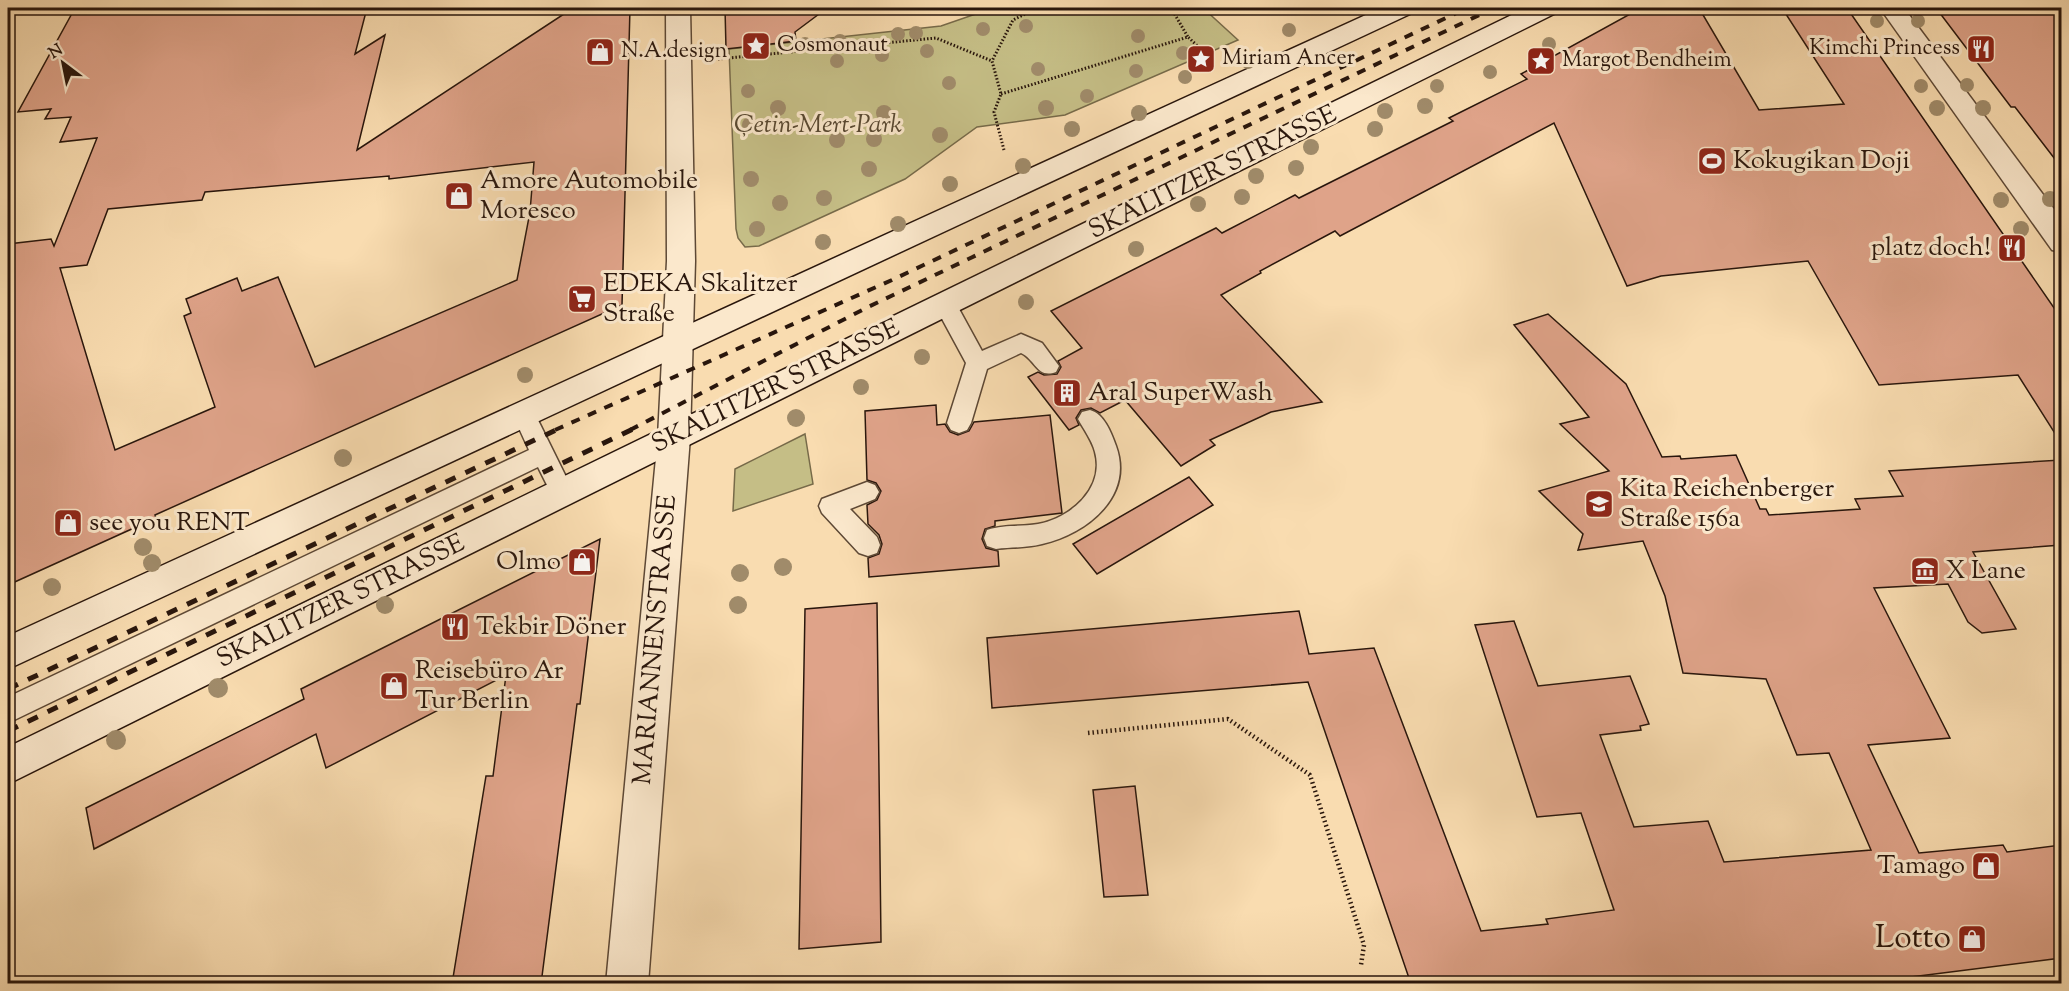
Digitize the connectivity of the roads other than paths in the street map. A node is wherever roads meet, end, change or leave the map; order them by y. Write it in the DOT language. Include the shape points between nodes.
graph roads {
  1 [pos="678,8"];
  2 [pos="1401,8"];
  3 [pos="1545,8"];
  4 [pos="1892,8"];
  5 [pos="2061,242"];
  6 [pos="945,304"];
  7 [pos="678,344"];
  8 [pos="977,363"];
  9 [pos="1048,366"];
  10 [pos="524,415"];
  11 [pos="1089,418"];
  12 [pos="959,423"];
  13 [pos="674,437"];
  14 [pos="543,454"];
  15 [pos="562,492"];
  16 [pos="867,492"];
  17 [pos="996,538"];
  18 [pos="868,545"];
  19 [pos="8,653"];
  20 [pos="8,710"];
  21 [pos="8,766"];
  22 [pos="627,984"];
  1 -- 7 [label="main road, MARIANNENSTRASSE"];
  2 -- 7 [label="main road"];
  3 -- 6 [label="main road, SKALITZER STRASSE"];
  4 -- 5 [label="main road"];
  6 -- 8 [label="lane"];
  6 -- 13 [label="main road, SKALITZER STRASSE"];
  7 -- 10 [label="main road"];
  7 -- 13 [label="main road, MARIANNENSTRASSE"];
  8 -- 9 [label="lane" via="1021,344 1034,349"];
  8 -- 12 [label="lane"];
  10 -- 14 [label="lane"];
  10 -- 19 [label="main road"];
  11 -- 17 [label="lane" via="1103,436 1109,456 1109,475 1102,496 1085,515 1049,532"];
  13 -- 15 [label="main road, SKALITZER STRASSE"];
  13 -- 22 [label="main road, MARIANNENSTRASSE"];
  14 -- 15 [label="lane"];
  14 -- 20 [label="lane"];
  15 -- 21 [label="main road, SKALITZER STRASSE"];
  16 -- 18 [label="lane" via="831,506"];
}
